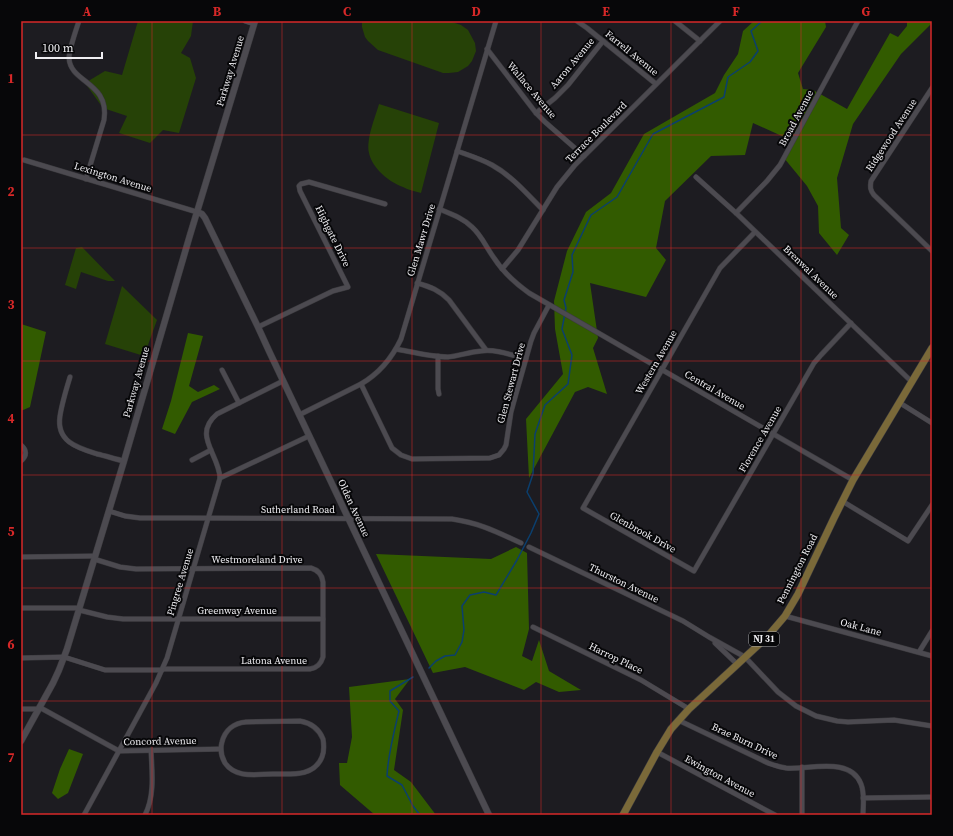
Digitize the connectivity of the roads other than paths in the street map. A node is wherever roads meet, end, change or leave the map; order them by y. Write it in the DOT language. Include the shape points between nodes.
graph roads {
  1 [pos="79,21"];
  2 [pos="245,21"];
  3 [pos="496,21"];
  4 [pos="577,21"];
  5 [pos="675,21"];
  6 [pos="720,21"];
  7 [pos="858,21"];
  8 [pos="255,22"];
  9 [pos="603,41"];
  10 [pos="700,41"];
  11 [pos="487,49"];
  12 [pos="656,84"];
  13 [pos="932,88"];
  14 [pos="536,113"];
  15 [pos="457,151"];
  16 [pos="584,156"];
  17 [pos="24,160"];
  18 [pos="696,177"];
  19 [pos="86,179"];
  20 [pos="384,204"];
  21 [pos="439,209"];
  22 [pos="543,210"];
  23 [pos="197,212"];
  24 [pos="736,213"];
  25 [pos="755,232"];
  26 [pos="932,251"];
  27 [pos="502,269"];
  28 [pos="417,283"];
  29 [pos="549,305"];
  30 [pos="851,323"];
  31 [pos="258,327"];
  32 [pos="932,348"];
  33 [pos="396,349"];
  34 [pos="486,350"];
  35 [pos="438,356"];
  36 [pos="526,359"];
  37 [pos="222,370"];
  38 [pos="662,370"];
  39 [pos="70,377"];
  40 [pos="283,381"];
  41 [pos="912,382"];
  42 [pos="361,384"];
  43 [pos="439,394"];
  44 [pos="238,403"];
  45 [pos="900,403"];
  46 [pos="299,415"];
  47 [pos="932,423"];
  48 [pos="774,434"];
  49 [pos="309,436"];
  50 [pos="21,445"];
  51 [pos="211,450"];
  52 [pos="192,460"];
  53 [pos="21,461"];
  54 [pos="124,461"];
  55 [pos="220,478"];
  56 [pos="853,480"];
  57 [pos="842,501"];
  58 [pos="932,505"];
  59 [pos="583,508"];
  60 [pos="109,511"];
  61 [pos="209,518"];
  62 [pos="348,518"];
  63 [pos="521,543"];
  64 [pos="529,547"];
  65 [pos="21,557"];
  66 [pos="95,558"];
  67 [pos="194,569"];
  68 [pos="694,571"];
  69 [pos="322,576"];
  70 [pos="21,608"];
  71 [pos="80,609"];
  72 [pos="784,616"];
  73 [pos="178,619"];
  74 [pos="323,619"];
  75 [pos="533,627"];
  76 [pos="932,631"];
  77 [pos="710,638"];
  78 [pos="919,652"];
  79 [pos="932,656"];
  80 [pos="64,657"];
  81 [pos="745,657"];
  82 [pos="21,658"];
  83 [pos="738,664"];
  84 [pos="162,670"];
  85 [pos="39,708"];
  86 [pos="21,709"];
  87 [pos="689,709"];
  88 [pos="678,720"];
  89 [pos="932,726"];
  90 [pos="21,741"];
  91 [pos="221,749"];
  92 [pos="151,750"];
  93 [pos="119,751"];
  94 [pos="657,752"];
  95 [pos="802,768"];
  96 [pos="932,797"];
  97 [pos="863,798"];
  98 [pos="84,815"];
  99 [pos="145,815"];
  100 [pos="489,815"];
  101 [pos="624,815"];
  102 [pos="776,815"];
  103 [pos="802,815"];
  104 [pos="863,815"];
  1 -- 19 [label="street" via="69,54 70,64 100,95 105,108 104,120"];
  2 -- 8 [label="street"];
  3 -- 11 [label="street, Glen Mawr Drive"];
  4 -- 9 [label="street, Farrell Avenue"];
  5 -- 10 [label="street"];
  6 -- 10 [label="street, Terrace Boulevard"];
  7 -- 24 [label="street, Broad Avenue" via="780,165"];
  8 -- 23 [label="main road, Parkway Avenue"];
  9 -- 12 [label="street, Farrell Avenue"];
  9 -- 14 [label="street, Aaron Avenue" via="568,85"];
  10 -- 12 [label="street, Terrace Boulevard"];
  11 -- 14 [label="street, Wallace Avenue"];
  11 -- 15 [label="street, Glen Mawr Drive"];
  12 -- 16 [label="street, Terrace Boulevard"];
  13 -- 26 [label="street, Ridgewood Avenue" via="871,181 870,188 873,194"];
  14 -- 16 [label="street, Wallace Avenue"];
  15 -- 21 [label="street, Glen Mawr Drive"];
  15 -- 22 [label="street" via="483,160 500,170 516,182"];
  16 -- 22 [label="street, Terrace Boulevard" via="565,177"];
  17 -- 19 [label="street, Lexington Avenue"];
  18 -- 24 [label="street, Brenwal Avenue"];
  19 -- 23 [label="street, Lexington Avenue"];
  20 -- 31 [label="street, Highgate Drive" via="309,182 301,184 300,191 348,287 333,291"];
  21 -- 27 [label="street, Central Avenue" via="458,217 472,227"];
  21 -- 28 [label="street, Glen Mawr Drive"];
  22 -- 27 [label="street, Terrace Boulevard" via="518,250"];
  23 -- 31 [label="main road, Olden Avenue" via="205,218"];
  23 -- 54 [label="main road, Parkway Avenue"];
  24 -- 25 [label="street, Brenwal Avenue"];
  25 -- 30 [label="street, Brenwal Avenue"];
  25 -- 38 [label="street, Western Avenue" via="720,268"];
  27 -- 29 [label="street, Central Avenue" via="518,285"];
  28 -- 33 [label="street, Glen Mawr Drive"];
  28 -- 34 [label="street" via="444,295"];
  29 -- 36 [label="street, Glen Stewart Drive" via="534,332"];
  29 -- 38 [label="street, Central Avenue"];
  30 -- 41 [label="street, Brenwal Avenue"];
  30 -- 48 [label="street, Florence Avenue" via="818,358"];
  31 -- 40 [label="main road, Olden Avenue"];
  32 -- 41 [label="main road, Pennington Road / NJ 31"];
  33 -- 35 [label="street"];
  33 -- 42 [label="street, Glen Mawr Drive" via="383,367"];
  34 -- 35 [label="street" via="455,356"];
  34 -- 36 [label="street"];
  35 -- 43 [label="street"];
  36 -- 42 [label="street, Glen Stewart Drive" via="511,412 506,445 499,455 490,458 412,459 401,455 389,443"];
  37 -- 44 [label="street"];
  38 -- 48 [label="street, Central Avenue"];
  38 -- 59 [label="street, Western Avenue"];
  39 -- 54 [label="street" via="60,417 60,428 65,439 78,448"];
  40 -- 44 [label="street, Pingree Avenue"];
  40 -- 46 [label="main road, Olden Avenue"];
  41 -- 45 [label="main road, Pennington Road / NJ 31"];
  42 -- 46 [label="street, Glen Mawr Drive"];
  44 -- 51 [label="street, Pingree Avenue" via="217,414 207,427 206,437"];
  45 -- 47 [label="street"];
  45 -- 56 [label="main road, Pennington Road / NJ 31"];
  46 -- 49 [label="main road, Olden Avenue"];
  48 -- 56 [label="street, Central Avenue"];
  48 -- 68 [label="street, Florence Avenue"];
  49 -- 55 [label="street"];
  49 -- 62 [label="main road, Olden Avenue"];
  50 -- 53 [label="street" via="26,453"];
  51 -- 52 [label="street"];
  51 -- 55 [label="street, Pingree Avenue" via="219,466"];
  54 -- 60 [label="main road, Parkway Avenue"];
  55 -- 61 [label="street, Pingree Avenue"];
  56 -- 57 [label="main road, Pennington Road / NJ 31"];
  57 -- 58 [label="street" via="908,541"];
  57 -- 72 [label="main road, Pennington Road / NJ 31" via="798,594"];
  59 -- 68 [label="street, Glenbrook Drive"];
  60 -- 61 [label="street, Sutherland Road" via="140,518"];
  60 -- 66 [label="main road, Parkway Avenue"];
  61 -- 62 [label="street, Sutherland Road"];
  61 -- 67 [label="street, Pingree Avenue"];
  62 -- 63 [label="street, Sutherland Road" via="452,519 475,523"];
  62 -- 100 [label="main road, Olden Avenue"];
  64 -- 77 [label="street, Thurston Avenue" via="683,622"];
  65 -- 66 [label="street, Westmoreland Drive"];
  66 -- 67 [label="street, Westmoreland Drive" via="120,567"];
  66 -- 71 [label="main road, Parkway Avenue"];
  67 -- 69 [label="street, Westmoreland Drive" via="311,568"];
  67 -- 73 [label="street, Pingree Avenue"];
  69 -- 74 [label="street, Latona Avenue"];
  70 -- 71 [label="street, Greenway Avenue"];
  71 -- 73 [label="street, Greenway Avenue" via="116,619"];
  71 -- 80 [label="main road, Parkway Avenue"];
  72 -- 78 [label="street, Oak Lane"];
  72 -- 81 [label="main road, Pennington Road / NJ 31" via="767,637"];
  73 -- 74 [label="street, Greenway Avenue"];
  73 -- 84 [label="street, Pingree Avenue"];
  74 -- 84 [label="street, Latona Avenue" via="323,657 320,664 313,669"];
  75 -- 87 [label="street, Harrop Place" via="641,680"];
  76 -- 78 [label="street"];
  77 -- 81 [label="street, Thurston Avenue"];
  77 -- 83 [label="street, Thurston Avenue"];
  78 -- 79 [label="street, Oak Lane"];
  80 -- 82 [label="street, Latona Avenue"];
  80 -- 84 [label="street, Latona Avenue" via="105,670"];
  80 -- 85 [label="main road, Parkway Avenue"];
  81 -- 83 [label="main road, Pennington Road / NJ 31"];
  81 -- 89 [label="street, Thurston Avenue" via="786,699 816,716 842,721 894,720"];
  83 -- 87 [label="main road, Pennington Road / NJ 31"];
  84 -- 93 [label="street, Pingree Avenue"];
  85 -- 86 [label="street, Concord Avenue"];
  85 -- 90 [label="main road, Parkway Avenue"];
  85 -- 93 [label="street, Concord Avenue"];
  87 -- 88 [label="main road, Pennington Road / NJ 31"];
  88 -- 94 [label="main road, Pennington Road / NJ 31"];
  88 -- 95 [label="street, Brae Burn Drive" via="768,763 786,768"];
  91 -- 91 [label="street" via="225,734 238,723 277,721 300,721 311,724 322,736 324,747 319,763 300,774 245,775 227,765"];
  91 -- 92 [label="street, Concord Avenue"];
  92 -- 93 [label="street, Concord Avenue"];
  92 -- 99 [label="street" via="152,793"];
  93 -- 98 [label="street, Pingree Avenue"];
  94 -- 101 [label="main road, Pennington Road / NJ 31"];
  94 -- 102 [label="street, Ewington Avenue"];
  95 -- 97 [label="street, Brae Burn Drive" via="836,766 846,769 861,784"];
  95 -- 103 [label="street"];
  96 -- 97 [label="street"];
  97 -- 104 [label="street"];
}
